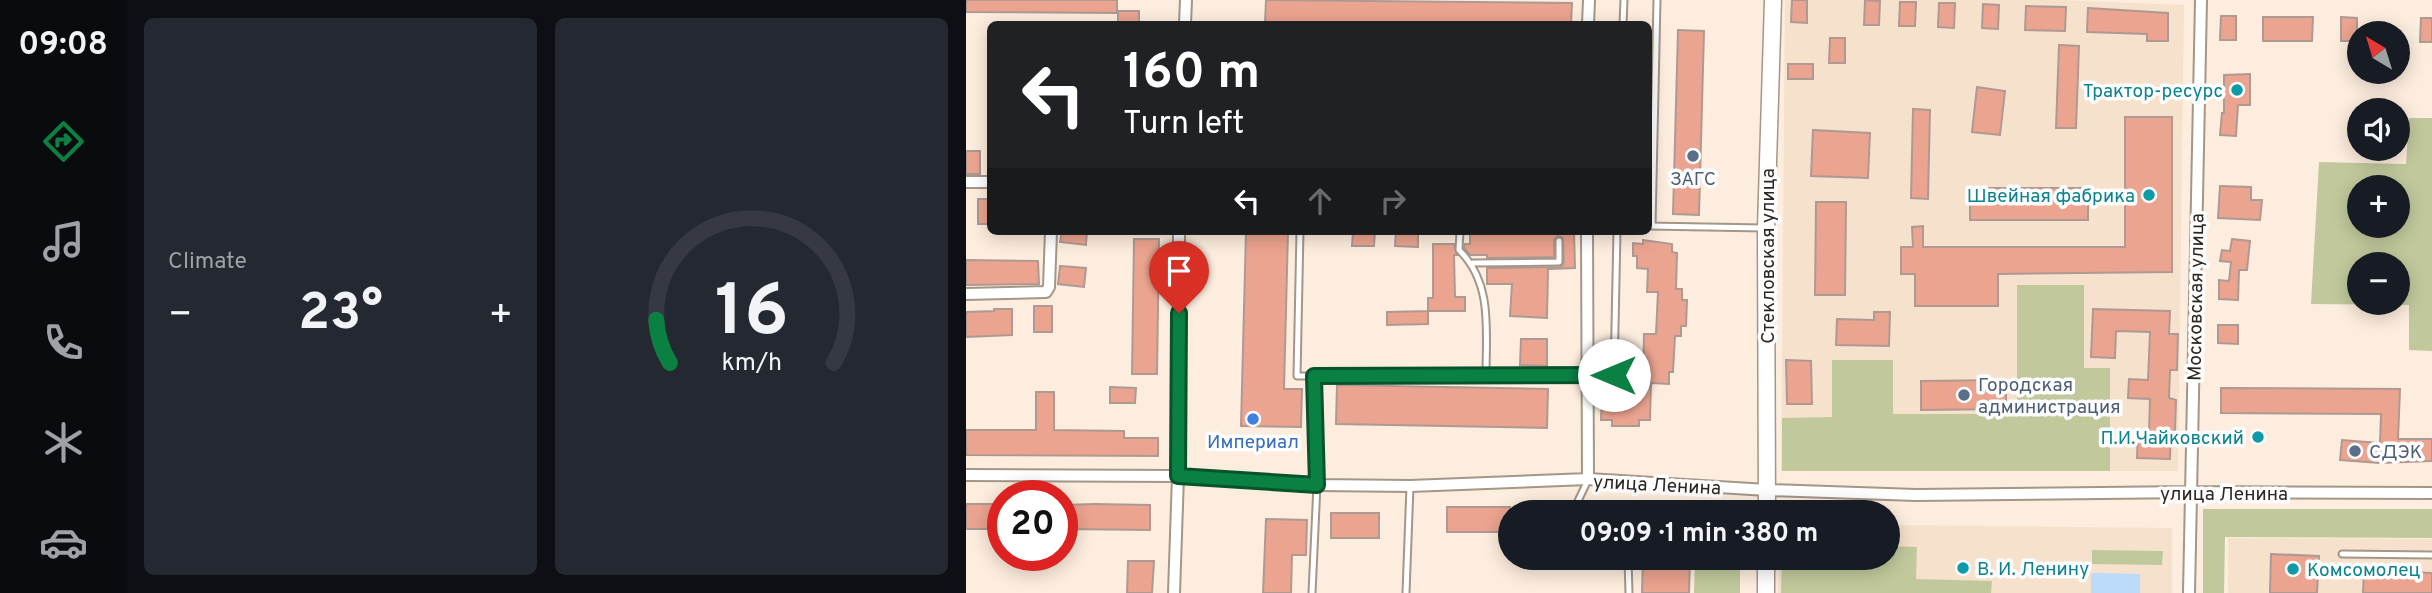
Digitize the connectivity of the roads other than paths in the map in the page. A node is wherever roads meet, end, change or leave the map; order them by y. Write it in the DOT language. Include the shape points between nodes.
graph roads {
  1 [pos="1186,0"];
  2 [pos="1589,0"];
  3 [pos="1624,0"];
  4 [pos="1657,0"];
  5 [pos="1773,0"];
  6 [pos="2201,0"];
  7 [pos="1185,21"];
  8 [pos="1588,21"];
  9 [pos="1623,21"];
  10 [pos="966,182"];
  11 [pos="987,182"];
  12 [pos="1652,188"];
  13 [pos="1652,226"];
  14 [pos="1766,228"];
  15 [pos="1051,235"];
  16 [pos="1179,235"];
  17 [pos="1300,235"];
  18 [pos="1460,235"];
  19 [pos="1587,235"];
  20 [pos="1618,235"];
  21 [pos="1559,241"];
  22 [pos="1473,263"];
  23 [pos="966,293"];
  24 [pos="1486,375"];
  25 [pos="1587,375"];
  26 [pos="1314,376"];
  27 [pos="966,475"];
  28 [pos="1178,476"];
  29 [pos="1588,479"];
  30 [pos="1317,485"];
  31 [pos="1410,486"];
  32 [pos="1767,490"];
  33 [pos="2192,492"];
  34 [pos="2432,493"];
  35 [pos="1578,500"];
  36 [pos="1767,500"];
  37 [pos="2342,554"];
  38 [pos="2432,555"];
  39 [pos="1628,570"];
  40 [pos="1766,570"];
  41 [pos="1174,593"];
  42 [pos="1312,593"];
  43 [pos="1406,593"];
  44 [pos="1629,593"];
  45 [pos="1766,593"];
  46 [pos="2189,593"];
  1 -- 7 [label="street"];
  2 -- 8 [label="street"];
  3 -- 9 [label="lane"];
  4 -- 12 [label="lane"];
  5 -- 14 [label="street, Стекловская улица"];
  6 -- 33 [label="street, Московская улица"];
  10 -- 11 [label="street"];
  13 -- 14 [label="lane"];
  14 -- 32 [label="street, Стекловская улица"];
  15 -- 23 [label="street" via="1046,292"];
  16 -- 28 [label="street"];
  17 -- 26 [label="lane" via="1297,376"];
  18 -- 22 [label="lane" via="1460,250"];
  19 -- 25 [label="street"];
  20 -- 25 [label="lane" via="1614,375"];
  21 -- 22 [label="lane" via="1559,262"];
  22 -- 24 [label="lane" via="1485,296"];
  24 -- 25 [label="lane"];
  24 -- 26 [label="lane"];
  25 -- 29 [label="street"];
  26 -- 30 [label="lane"];
  27 -- 28 [label="street, улица Ленина"];
  28 -- 30 [label="street, улица Ленина"];
  28 -- 41 [label="street"];
  29 -- 31 [label="street, улица Ленина"];
  29 -- 32 [label="street, улица Ленина"];
  29 -- 35 [label="lane"];
  30 -- 31 [label="street, улица Ленина"];
  30 -- 42 [label="lane"];
  31 -- 43 [label="lane"];
  32 -- 33 [label="street, улица Ленина" via="1916,495"];
  32 -- 36 [label="street, Стекловская улица"];
  33 -- 34 [label="street, улица Ленина"];
  33 -- 46 [label="street, Московская улица"];
  37 -- 38 [label="lane"];
  39 -- 44 [label="lane"];
  40 -- 45 [label="street"];
}
